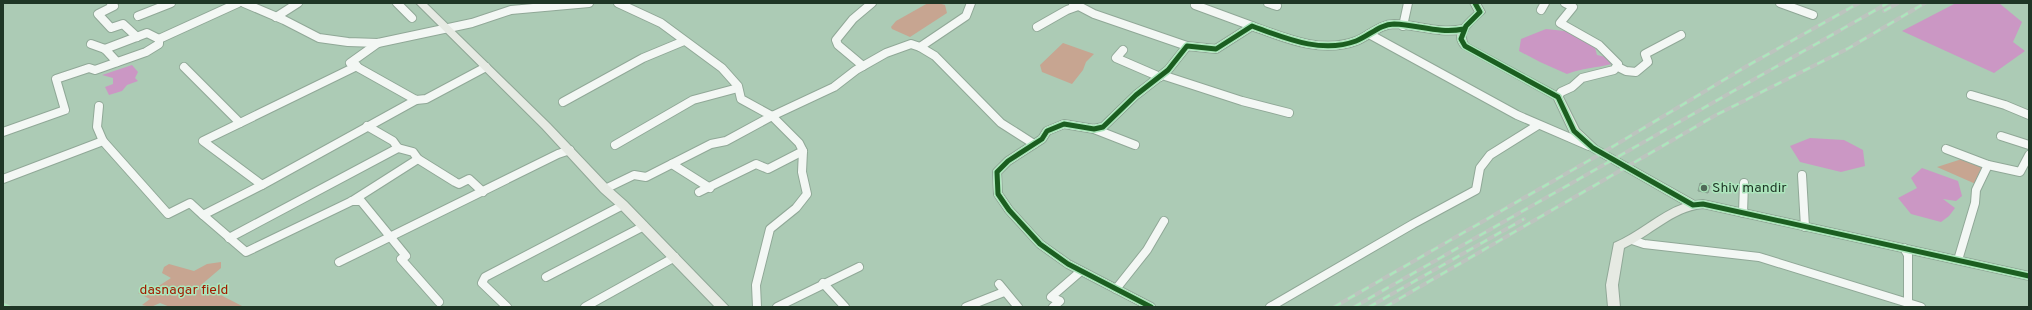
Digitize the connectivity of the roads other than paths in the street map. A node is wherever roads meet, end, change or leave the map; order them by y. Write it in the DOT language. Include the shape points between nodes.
graph roads {
  1 [pos="111,3"];
  2 [pos="171,3"];
  3 [pos="238,3"];
  4 [pos="244,3"];
  5 [pos="298,3"];
  6 [pos="397,3"];
  7 [pos="421,3"];
  8 [pos="589,3"];
  9 [pos="618,3"];
  10 [pos="872,3"];
  11 [pos="971,3"];
  12 [pos="1197,3"];
  13 [pos="1268,3"];
  14 [pos="1408,3"];
  15 [pos="1475,3"];
  16 [pos="1545,3"];
  17 [pos="1565,3"];
  18 [pos="1780,3"];
  19 [pos="1075,4"];
  20 [pos="1277,6"];
  21 [pos="1541,10"];
  22 [pos="1813,15"];
  23 [pos="138,16"];
  24 [pos="276,17"];
  25 [pos="412,18"];
  26 [pos="1252,26"];
  27 [pos="1403,26"];
  28 [pos="1037,27"];
  29 [pos="446,28"];
  30 [pos="1464,28"];
  31 [pos="1369,34"];
  32 [pos="1681,35"];
  33 [pos="137,37"];
  34 [pos="159,39"];
  35 [pos="684,41"];
  36 [pos="378,43"];
  37 [pos="91,44"];
  38 [pos="1187,46"];
  39 [pos="920,47"];
  40 [pos="105,49"];
  41 [pos="1123,50"];
  42 [pos="117,62"];
  43 [pos="357,66"];
  44 [pos="863,66"];
  45 [pos="184,67"];
  46 [pos="486,67"];
  47 [pos="1618,67"];
  48 [pos="1161,76"];
  49 [pos="738,88"];
  50 [pos="1971,95"];
  51 [pos="1558,97"];
  52 [pos="416,100"];
  53 [pos="563,102"];
  54 [pos="99,106"];
  55 [pos="1289,113"];
  56 [pos="2029,115"];
  57 [pos="772,116"];
  58 [pos="240,123"];
  59 [pos="1538,124"];
  60 [pos="367,126"];
  61 [pos="1094,129"];
  62 [pos="3,132"];
  63 [pos="2001,136"];
  64 [pos="103,141"];
  65 [pos="1034,144"];
  66 [pos="615,145"];
  67 [pos="1135,145"];
  68 [pos="2029,145"];
  69 [pos="398,148"];
  70 [pos="1946,149"];
  71 [pos="570,150"];
  72 [pos="803,151"];
  73 [pos="1602,153"];
  74 [pos="2029,156"];
  75 [pos="418,159"];
  76 [pos="672,164"];
  77 [pos="1988,165"];
  78 [pos="1802,175"];
  79 [pos="3,179"];
  80 [pos="1744,183"];
  81 [pos="262,184"];
  82 [pos="710,188"];
  83 [pos="605,189"];
  84 [pos="483,192"];
  85 [pos="699,192"];
  86 [pos="352,201"];
  87 [pos="623,205"];
  88 [pos="1693,205"];
  89 [pos="1743,213"];
  90 [pos="204,214"];
  91 [pos="1164,221"];
  92 [pos="644,226"];
  93 [pos="1805,226"];
  94 [pos="391,236"];
  95 [pos="229,238"];
  96 [pos="1632,240"];
  97 [pos="1904,248"];
  98 [pos="675,257"];
  99 [pos="1958,260"];
  100 [pos="339,262"];
  101 [pos="859,267"];
  102 [pos="1081,271"];
  103 [pos="2029,276"];
  104 [pos="546,277"];
  105 [pos="823,283"];
  106 [pos="1116,290"];
  107 [pos="439,302"];
  108 [pos="1908,302"];
  109 [pos="507,307"];
  110 [pos="585,307"];
  111 [pos="723,307"];
  112 [pos="757,307"];
  113 [pos="777,307"];
  114 [pos="845,307"];
  115 [pos="966,307"];
  116 [pos="1018,307"];
  117 [pos="1053,307"];
  118 [pos="1151,307"];
  119 [pos="1270,307"];
  120 [pos="1614,307"];
  121 [pos="1921,307"];
  1 -- 33 [label="street" via="114,6 98,14 111,28 123,24"];
  2 -- 23 [label="street"];
  3 -- 34 [label="street"];
  4 -- 24 [label="street"];
  5 -- 24 [label="street"];
  6 -- 25 [label="street"];
  7 -- 29 [label="street"];
  8 -- 29 [label="street" via="511,10 472,23"];
  9 -- 35 [label="street" via="661,23"];
  10 -- 44 [label="street" via="836,40 838,45"];
  11 -- 39 [label="street" via="966,16"];
  12 -- 26 [label="street" via="1195,5"];
  13 -- 20 [label="street"];
  14 -- 27 [label="street"];
  15 -- 30 [label="street" via="1480,12"];
  16 -- 21 [label="street"];
  17 -- 47 [label="street" via="1573,7 1560,23 1601,45 1614,58"];
  18 -- 22 [label="street"];
  19 -- 28 [label="street"];
  19 -- 38 [label="street" via="1094,14"];
  24 -- 36 [label="street" via="319,38"];
  26 -- 31 [label="street" via="1309,46 1344,44"];
  26 -- 38 [label="street" via="1216,49"];
  27 -- 30 [label="street" via="1454,32"];
  27 -- 31 [label="street" via="1382,26"];
  29 -- 36 [label="street"];
  29 -- 46 [label="street"];
  30 -- 51 [label="street" via="1460,36 1462,44"];
  31 -- 59 [label="street" via="1460,85"];
  32 -- 47 [label="street" via="1645,54 1648,62 1636,72"];
  33 -- 34 [label="street" via="147,33"];
  33 -- 40 [label="street"];
  34 -- 42 [label="street" via="159,44 146,52"];
  35 -- 49 [label="street" via="722,68"];
  35 -- 53 [label="street" via="643,58"];
  36 -- 43 [label="street" via="350,63"];
  37 -- 40 [label="street"];
  38 -- 48 [label="street"];
  39 -- 44 [label="street" via="911,44 886,53"];
  39 -- 65 [label="street" via="935,56 1001,123"];
  40 -- 42 [label="street"];
  41 -- 48 [label="street" via="1116,58"];
  42 -- 62 [label="street" via="56,79 65,110"];
  43 -- 52 [label="street"];
  43 -- 58 [label="street"];
  44 -- 57 [label="street" via="834,87"];
  45 -- 58 [label="street"];
  46 -- 52 [label="street" via="426,99"];
  46 -- 71 [label="street"];
  47 -- 51 [label="street" via="1582,78 1561,92"];
  48 -- 55 [label="street"];
  48 -- 61 [label="street" via="1136,95 1103,127"];
  49 -- 57 [label="street" via="741,99"];
  49 -- 66 [label="street" via="693,100"];
  50 -- 56 [label="street"];
  51 -- 73 [label="street" via="1574,131"];
  52 -- 60 [label="street"];
  54 -- 64 [label="street" via="97,127"];
  57 -- 72 [label="street" via="799,143"];
  57 -- 76 [label="street" via="726,141 711,144"];
  58 -- 81 [label="street" via="203,141"];
  59 -- 73 [label="street"];
  59 -- 119 [label="street" via="1490,155 1480,168 1476,190"];
  60 -- 69 [label="street" via="393,141"];
  60 -- 81 [label="street"];
  61 -- 65 [label="street" via="1064,124 1047,131"];
  61 -- 67 [label="street"];
  63 -- 68 [label="street"];
  64 -- 79 [label="street"];
  64 -- 90 [label="street" via="168,214 190,203"];
  65 -- 102 [label="street" via="1008,161 997,172 998,194 1040,244"];
  69 -- 75 [label="street" via="413,152"];
  69 -- 95 [label="street"];
  70 -- 77 [label="street"];
  71 -- 83 [label="street"];
  71 -- 84 [label="street"];
  72 -- 82 [label="street" via="768,169 756,164"];
  72 -- 112 [label="street" via="802,172 808,194 796,208 770,229 756,285"];
  73 -- 88 [label="street"];
  74 -- 77 [label="street" via="2020,172"];
  75 -- 84 [label="street" via="459,184 469,179"];
  75 -- 86 [label="street"];
  76 -- 82 [label="street"];
  76 -- 83 [label="street" via="646,177 634,175"];
  77 -- 99 [label="street" via="1976,190 1975,203"];
  78 -- 93 [label="street"];
  80 -- 89 [label="street"];
  81 -- 90 [label="street"];
  82 -- 85 [label="street"];
  83 -- 87 [label="street"];
  84 -- 94 [label="street"];
  86 -- 94 [label="street" via="361,201"];
  86 -- 95 [label="street" via="246,252"];
  87 -- 92 [label="street"];
  87 -- 109 [label="street" via="485,277 482,283"];
  88 -- 89 [label="street" via="1703,204"];
  88 -- 96 [label="street" via="1673,212"];
  89 -- 93 [label="street"];
  90 -- 95 [label="street"];
  91 -- 106 [label="street" via="1147,250"];
  92 -- 98 [label="street"];
  92 -- 104 [label="street"];
  93 -- 97 [label="street"];
  94 -- 100 [label="street"];
  94 -- 107 [label="street" via="406,256 402,259"];
  96 -- 108 [label="street" via="1668,247 1759,257"];
  96 -- 120 [label="street" via="1618,246 1612,283"];
  97 -- 99 [label="street"];
  97 -- 108 [label="street" via="1908,255"];
  98 -- 110 [label="street"];
  98 -- 111 [label="street"];
  99 -- 103 [label="street"];
  101 -- 105 [label="street"];
  102 -- 106 [label="street"];
  102 -- 117 [label="street" via="1051,297 1060,301"];
  105 -- 113 [label="street"];
  105 -- 114 [label="street"];
  106 -- 118 [label="street"];
  108 -- 121 [label="street"];
  115 -- 116 [label="street" via="1002,288"];
}
